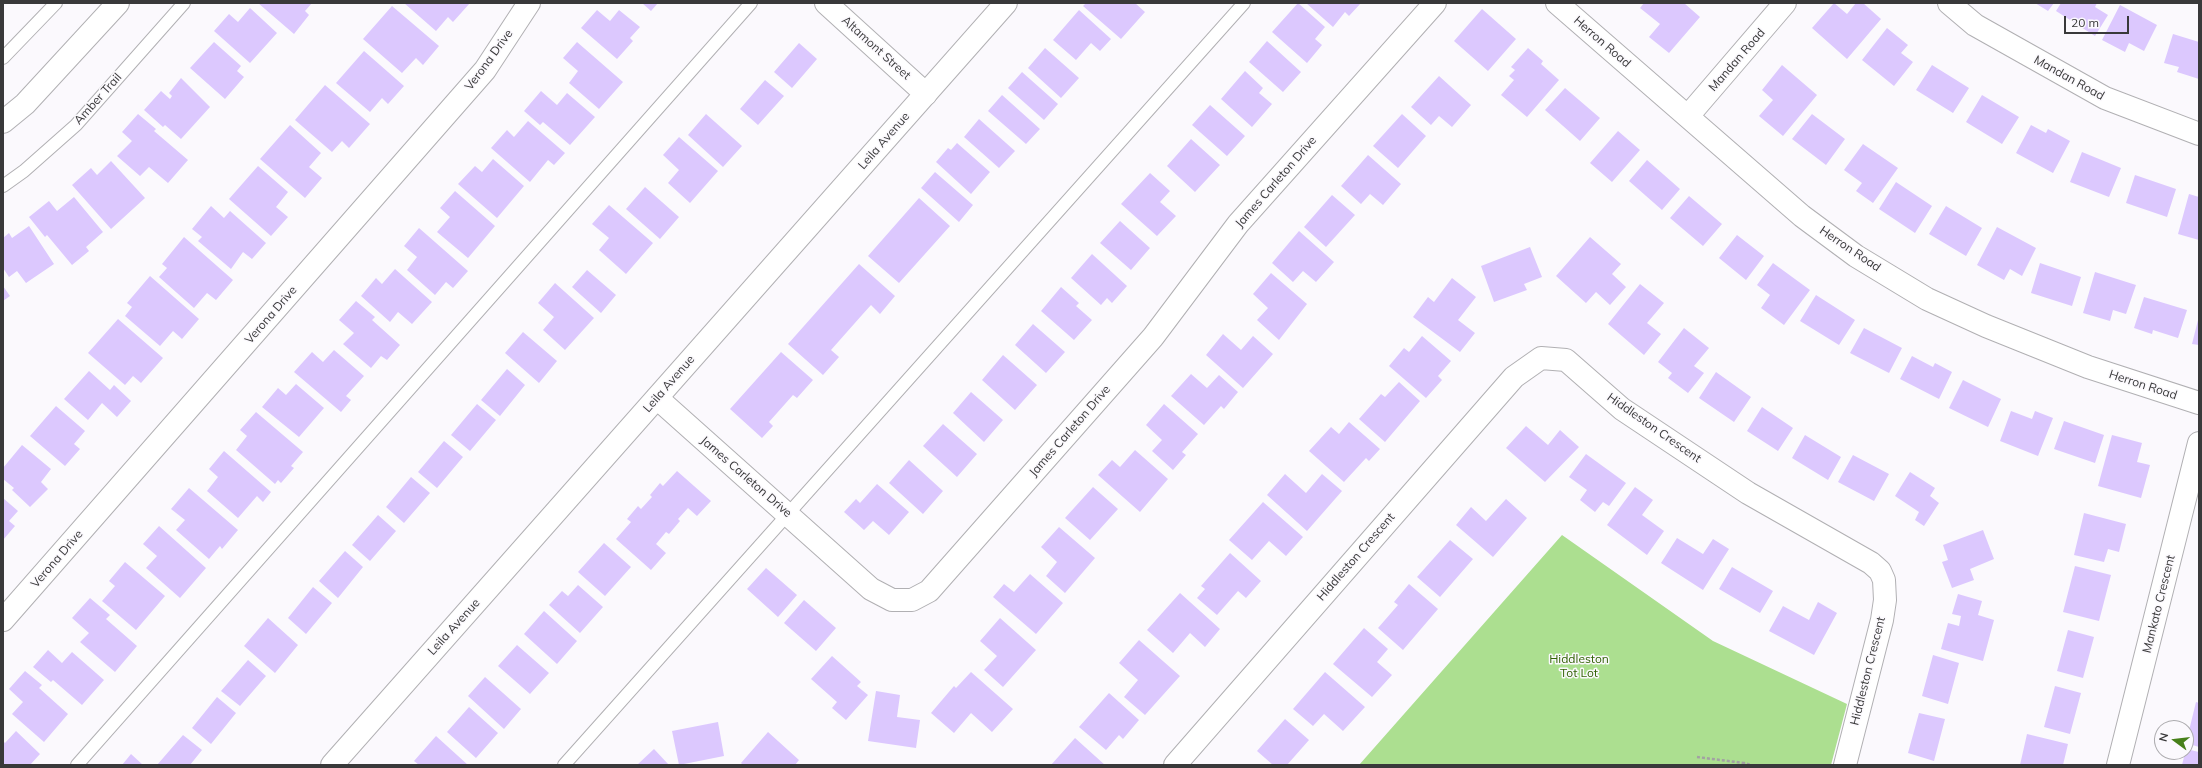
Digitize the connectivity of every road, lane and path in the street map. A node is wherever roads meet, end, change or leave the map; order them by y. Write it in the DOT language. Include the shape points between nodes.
graph roads {
  1 [pos="56,3"];
  2 [pos="118,3"];
  3 [pos="184,3"];
  4 [pos="529,3"];
  5 [pos="751,3"];
  6 [pos="826,3"];
  7 [pos="1006,3"];
  8 [pos="1244,3"];
  9 [pos="1435,3"];
  10 [pos="1557,3"];
  11 [pos="1785,3"];
  12 [pos="1950,3"];
  13 [pos="3,58"];
  14 [pos="926,94"];
  15 [pos="1688,116"];
  16 [pos="3,122"];
  17 [pos="2199,134"];
  18 [pos="3,186"];
  19 [pos="657,398"];
  20 [pos="2199,403"];
  21 [pos="2199,443"];
  22 [pos="787,514"];
  23 [pos="3,620"];
  24 [pos="1698,757"];
  25 [pos="1744,764"];
  26 [pos="77,765"];
  27 [pos="332,765"];
  28 [pos="564,765"];
  29 [pos="1175,765"];
  30 [pos="1751,765"];
  31 [pos="1845,765"];
  32 [pos="2118,765"];
  1 -- 13 [label="lane"];
  2 -- 16 [label="street" via="25,104"];
  3 -- 18 [label="lane, Amber Trail" via="76,125"];
  4 -- 23 [label="street, Verona Drive" via="485,70"];
  5 -- 26 [label="lane"];
  6 -- 14 [label="street, Altamont Street"];
  7 -- 14 [label="street, Leila Avenue"];
  8 -- 22 [label="lane"];
  9 -- 22 [label="street, James Carleton Drive" via="1238,224 1153,337 929,591 912,600 892,600 871,589"];
  10 -- 15 [label="street, Herron Road"];
  11 -- 15 [label="street, Mandan Road"];
  12 -- 17 [label="street, Mandan Road" via="1975,26 2105,98"];
  14 -- 19 [label="street, Leila Avenue"];
  15 -- 20 [label="street, Herron Road" via="1802,216 1856,256 1927,299 2088,367"];
  19 -- 22 [label="street, James Carleton Drive"];
  19 -- 27 [label="street, Leila Avenue"];
  21 -- 32 [label="street, Mankato Crescent"];
  22 -- 28 [label="lane"];
  24 -- 25 [label="path"];
  25 -- 30 [label="path"];
  29 -- 31 [label="street, Hiddleston Crescent" via="1514,377 1541,358 1566,360 1622,409 1748,493 1871,563 1880,571 1884,580 1885,600 1882,620"];
}
